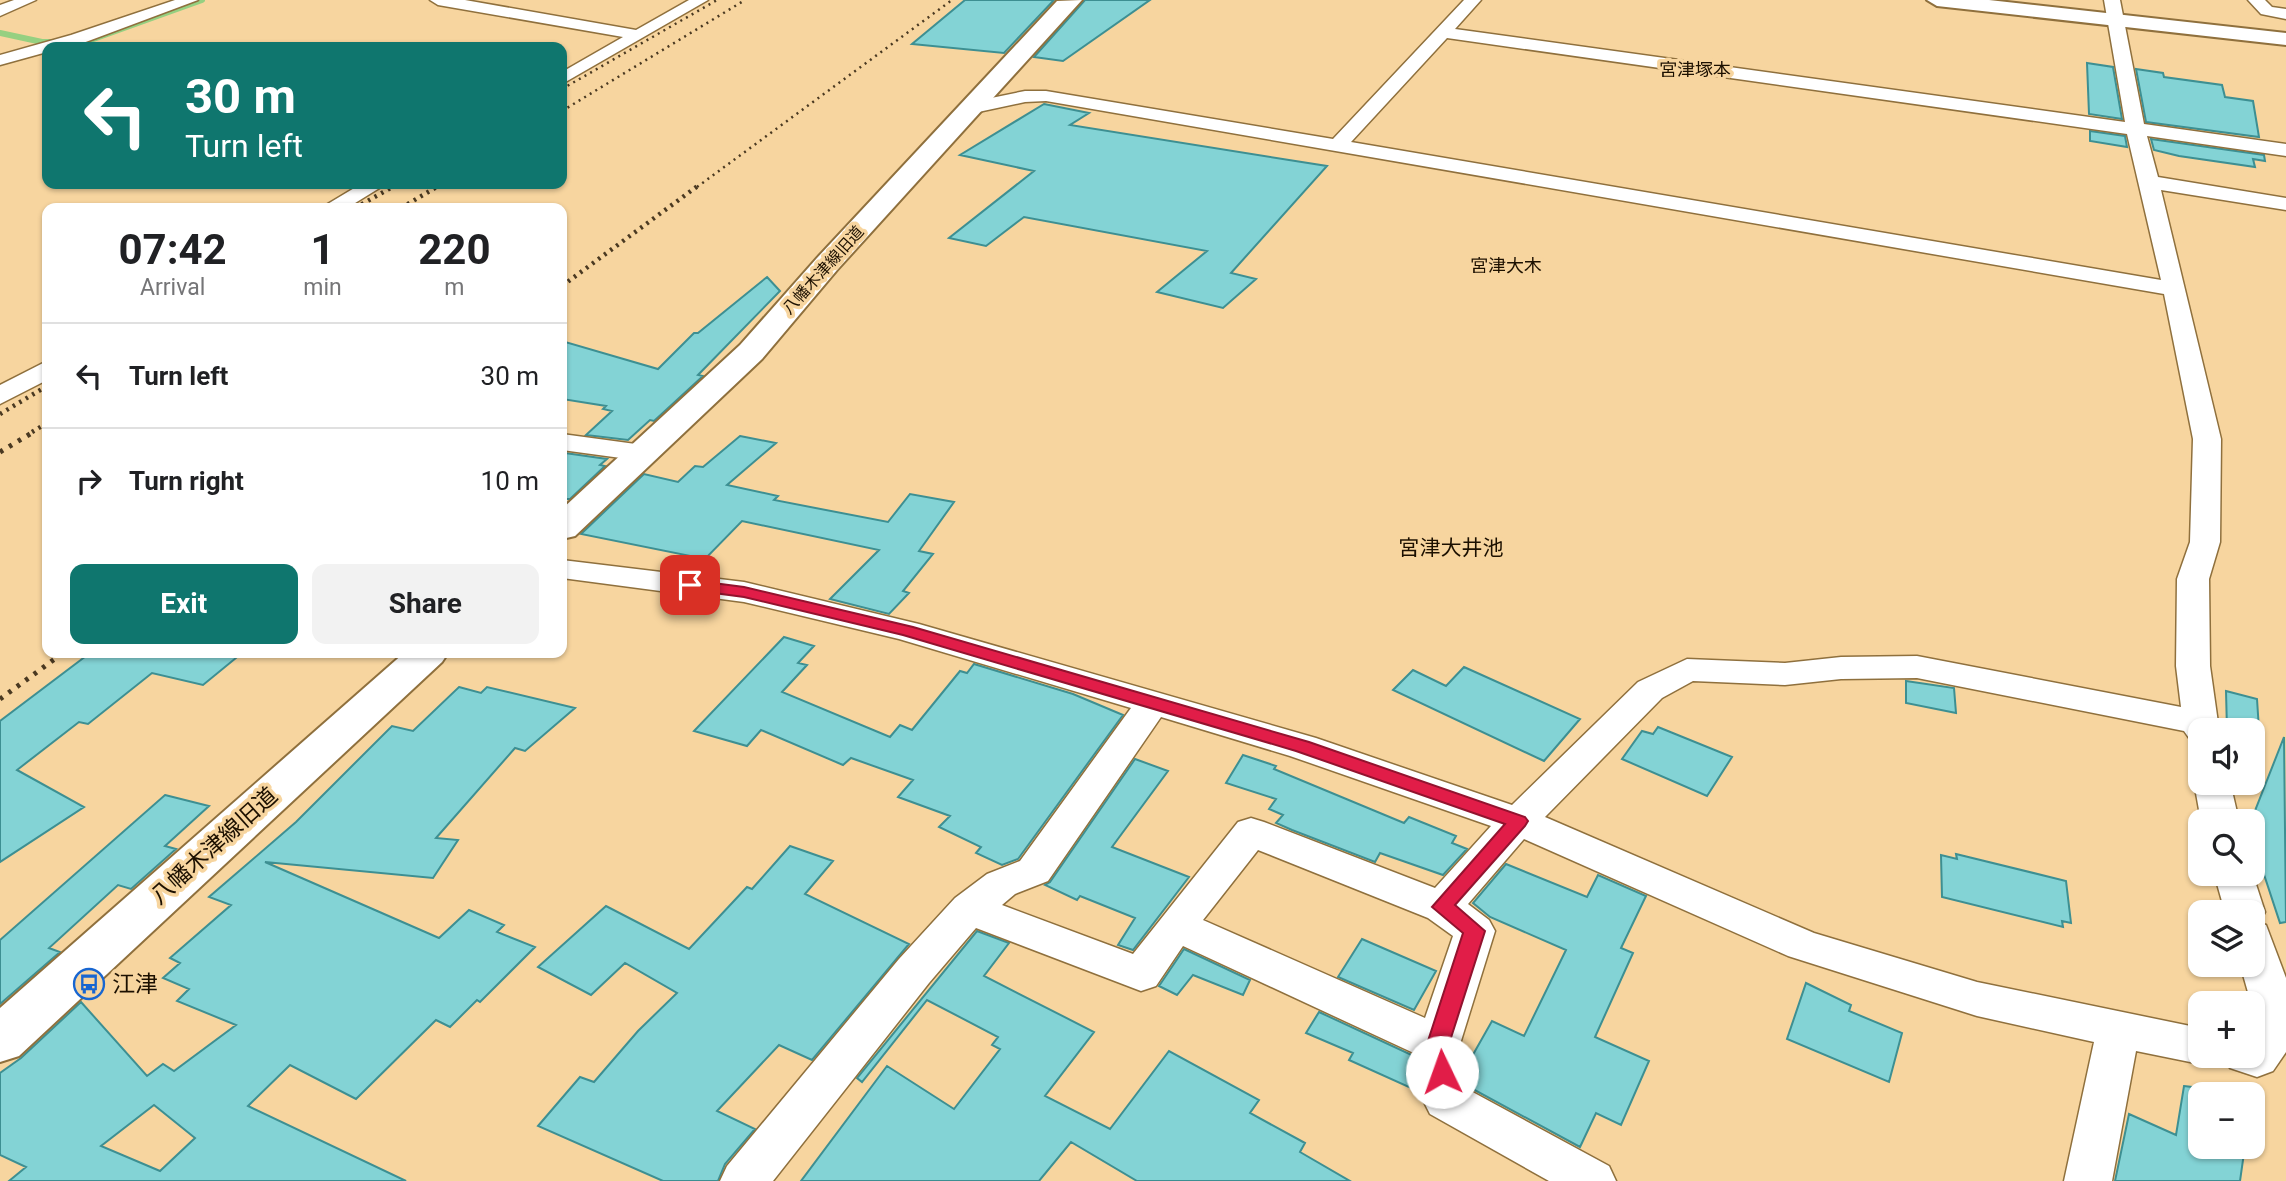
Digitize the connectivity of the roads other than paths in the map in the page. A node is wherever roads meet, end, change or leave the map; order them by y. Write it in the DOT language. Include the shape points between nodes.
graph roads {
  1 [pos="28,0"];
  2 [pos="191,0"];
  3 [pos="438,0"];
  4 [pos="701,0"];
  5 [pos="1072,0"];
  6 [pos="1473,0"];
  7 [pos="1937,0"];
  8 [pos="2112,0"];
  9 [pos="2256,0"];
  10 [pos="0,11"];
  11 [pos="2286,14"];
  12 [pos="2114,20"];
  13 [pos="1442,33"];
  14 [pos="638,35"];
  15 [pos="2286,39"];
  16 [pos="66,42"];
  17 [pos="42,49"];
  18 [pos="0,60"];
  19 [pos="567,76"];
  20 [pos="970,108"];
  21 [pos="2137,128"];
  22 [pos="1336,147"];
  23 [pos="2286,150"];
  24 [pos="2148,182"];
  25 [pos="367,189"];
  26 [pos="341,203"];
  27 [pos="2286,204"];
  28 [pos="2175,289"];
  29 [pos="42,372"];
  30 [pos="0,396"];
  31 [pos="567,443"];
  32 [pos="643,453"];
  33 [pos="567,523"];
  34 [pos="567,570"];
  35 [pos="422,658"];
  36 [pos="1153,705"];
  37 [pos="2199,718"];
  38 [pos="2188,723"];
  39 [pos="1518,821"];
  40 [pos="1442,907"];
  41 [pos="969,909"];
  42 [pos="1176,925"];
  43 [pos="2265,977"];
  44 [pos="2119,1028"];
  45 [pos="0,1040"];
  46 [pos="2188,1042"];
  47 [pos="1438,1044"];
  48 [pos="2265,1047"];
  49 [pos="744,1181"];
  50 [pos="1592,1181"];
  51 [pos="2088,1181"];
  1 -- 10 [label="street"];
  2 -- 16 [label="street"];
  3 -- 14 [label="street"];
  4 -- 14 [label="street"];
  5 -- 20 [label="street, 八幡木津線旧道"];
  6 -- 13 [label="street"];
  7 -- 12 [label="street"];
  8 -- 12 [label="street"];
  9 -- 11 [label="street" via="2267,11"];
  12 -- 15 [label="street"];
  12 -- 21 [label="street"];
  13 -- 21 [label="street"];
  13 -- 22 [label="street"];
  14 -- 19 [label="street"];
  17 -- 18 [label="street"];
  20 -- 22 [label="street" via="1031,94"];
  20 -- 32 [label="street, 八幡木津線旧道" via="751,352"];
  21 -- 23 [label="street"];
  21 -- 24 [label="street"];
  22 -- 28 [label="street"];
  24 -- 27 [label="street"];
  24 -- 28 [label="street"];
  25 -- 26 [label="street"];
  28 -- 37 [label="street" via="2207,439 2207,529 2193,579 2193,666"];
  29 -- 30 [label="street"];
  31 -- 32 [label="street"];
  32 -- 33 [label="street, 八幡木津線旧道"];
  34 -- 36 [label="street" via="744,592 907,631"];
  35 -- 45 [label="street, 八幡木津線旧道"];
  36 -- 39 [label="street" via="1303,747"];
  36 -- 41 [label="street" via="1034,871 1001,884"];
  38 -- 39 [label="street" via="1917,667 1785,674 1687,670 1650,690"];
  39 -- 40 [label="street"];
  39 -- 44 [label="street" via="1802,945 1977,999"];
  40 -- 42 [label="street" via="1251,832"];
  40 -- 47 [label="street" via="1475,931"];
  41 -- 42 [label="street" via="1141,974"];
  41 -- 49 [label="street"];
  42 -- 47 [label="street"];
  43 -- 48 [label="street" via="2280,1027"];
  44 -- 46 [label="street"];
  44 -- 51 [label="street"];
  47 -- 50 [label="street" via="1446,1100"];
}
